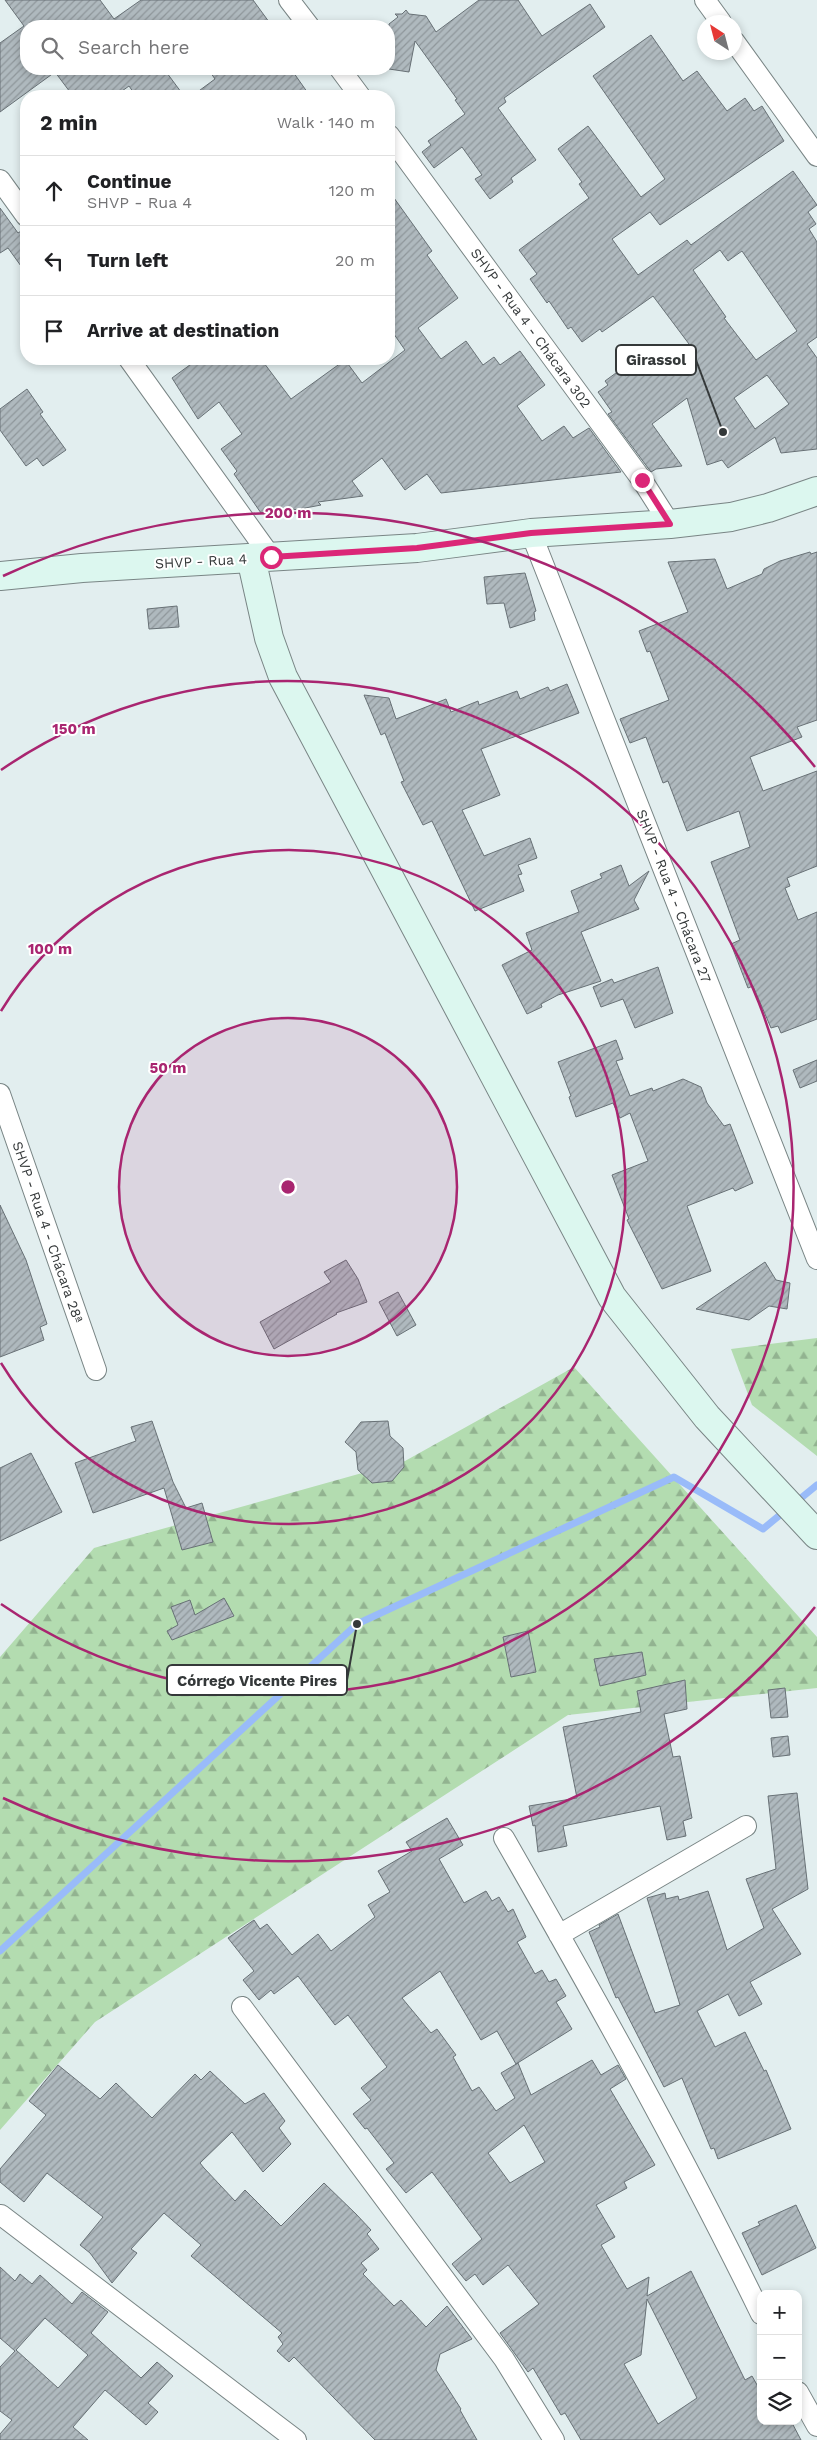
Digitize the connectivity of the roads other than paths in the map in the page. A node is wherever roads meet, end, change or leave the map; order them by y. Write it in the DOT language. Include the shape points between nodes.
graph roads {
  1 [pos="289,0"];
  2 [pos="705,0"];
  3 [pos="717,15"];
  4 [pos="304,20"];
  5 [pos="742,52"];
  6 [pos="344,75"];
  7 [pos="356,90"];
  8 [pos="395,143"];
  9 [pos="817,156"];
  10 [pos="0,180"];
  11 [pos="20,208"];
  12 [pos="133,365"];
  13 [pos="817,491"];
  14 [pos="670,524"];
  15 [pos="531,533"];
  16 [pos="261,558"];
  17 [pos="0,576"];
  18 [pos="0,1094"];
  19 [pos="817,1259"];
  20 [pos="96,1370"];
  21 [pos="817,1535"];
  22 [pos="746,1826"];
  23 [pos="504,1838"];
  24 [pos="559,1935"];
  25 [pos="242,2007"];
  26 [pos="1,2215"];
  27 [pos="757,2306"];
  28 [pos="802,2399"];
  29 [pos="817,2426"];
  30 [pos="296,2440"];
  31 [pos="554,2440"];
  1 -- 4 [label="street"];
  2 -- 3 [label="street"];
  5 -- 9 [label="street"];
  6 -- 7 [label="street"];
  8 -- 14 [label="street, SHVP - Rua 4 - Chácara 302" via="642,480"];
  10 -- 11 [label="street"];
  12 -- 16 [label="street"];
  13 -- 14 [label="street, SHVP - Rua 4" via="730,517"];
  14 -- 15 [label="street, SHVP - Rua 4"];
  15 -- 16 [label="street, SHVP - Rua 4" via="417,548"];
  15 -- 19 [label="street, SHVP - Rua 4 - Chácara 27"];
  16 -- 17 [label="street, SHVP - Rua 4"];
  16 -- 21 [label="street" via="269,638 282,677 612,1297 707,1416"];
  18 -- 20 [label="street, SHVP - Rua 4 - Chácara 28ª"];
  22 -- 24 [label="street"];
  23 -- 24 [label="street"];
  24 -- 27 [label="street" via="641,2079"];
  25 -- 31 [label="street" via="504,2359"];
  26 -- 30 [label="street"];
  28 -- 29 [label="street"];
}
